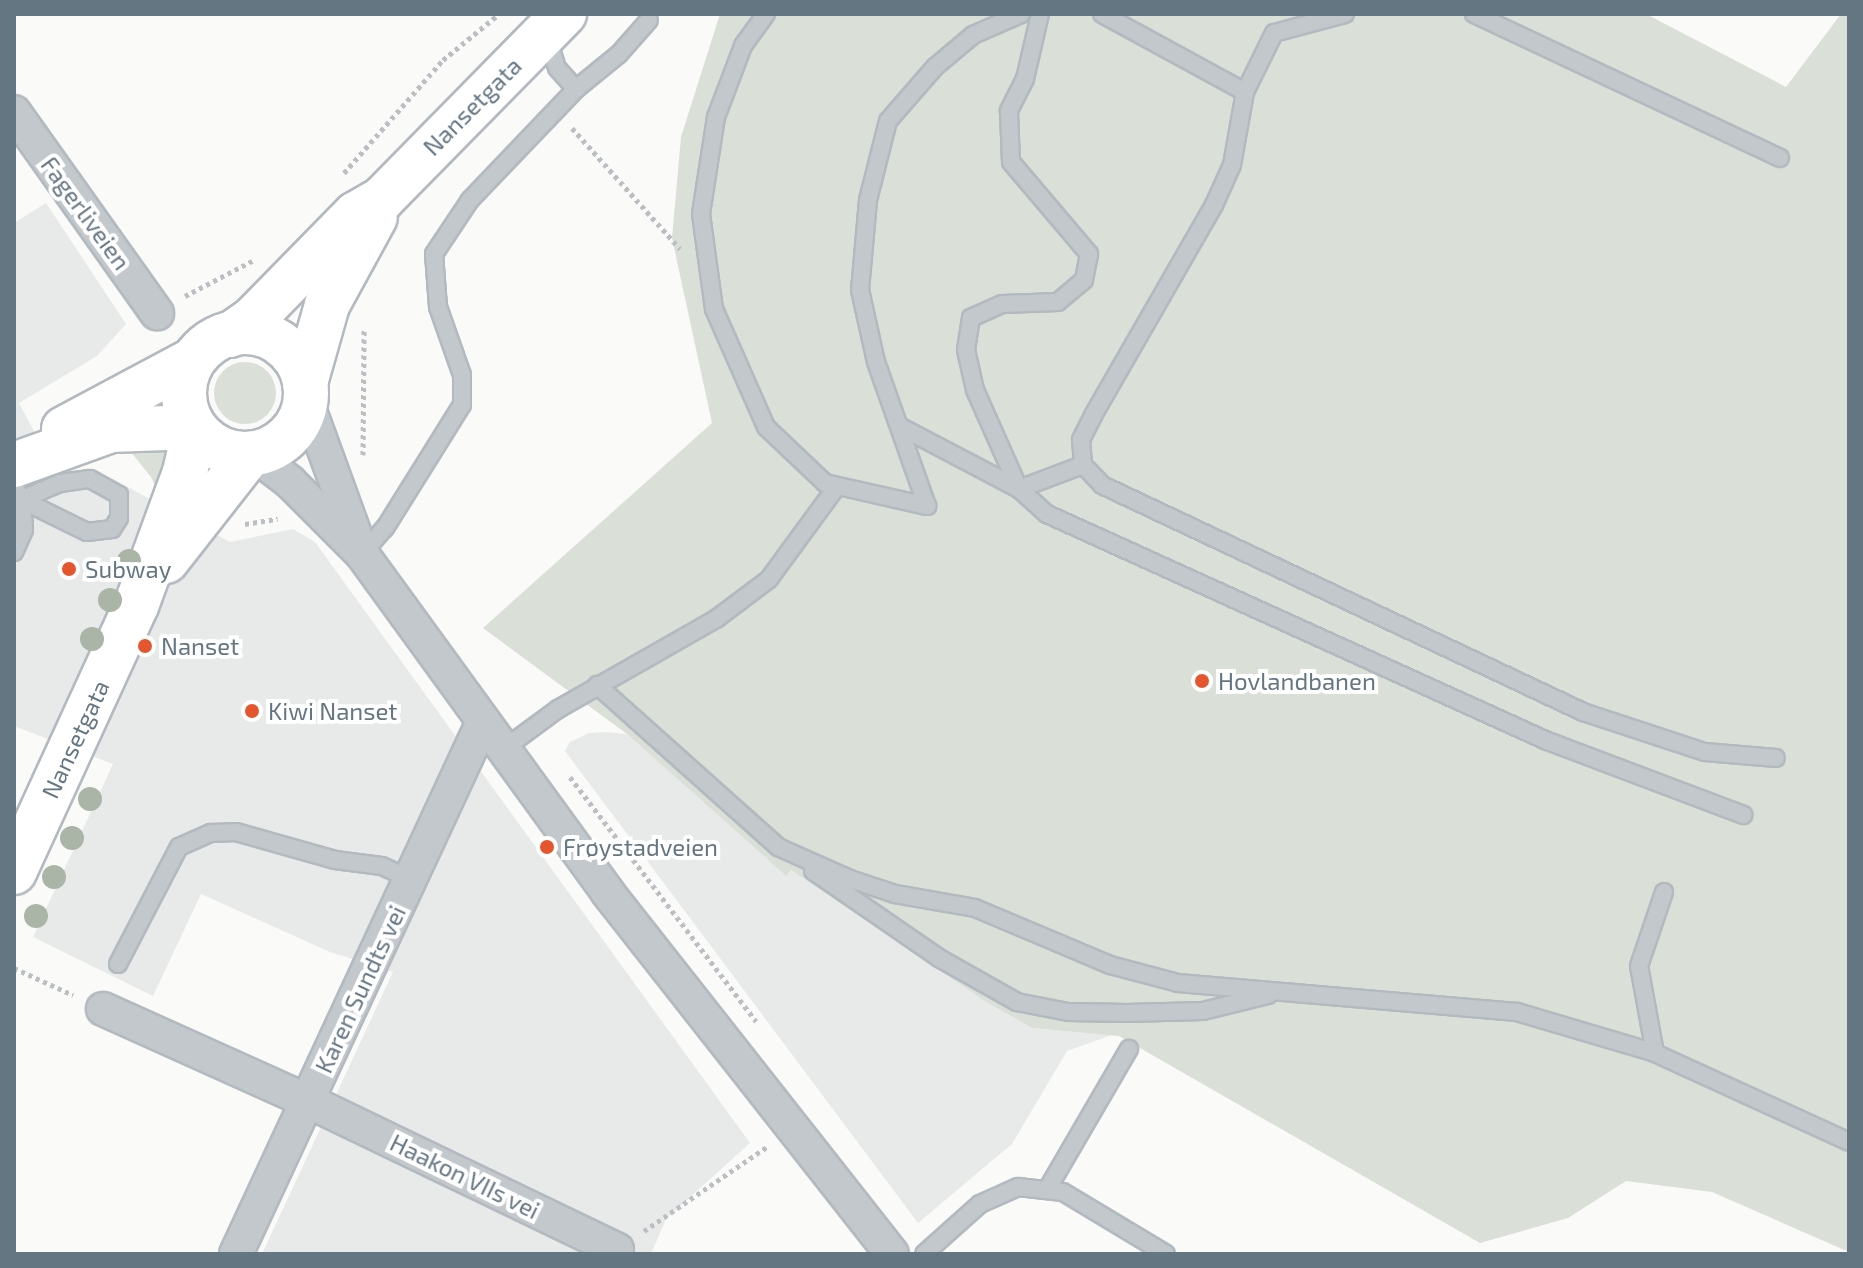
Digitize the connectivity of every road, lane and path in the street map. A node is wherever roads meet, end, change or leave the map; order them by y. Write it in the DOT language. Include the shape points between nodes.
graph roads {
  1 [pos="499,14"];
  2 [pos="766,14"];
  3 [pos="1021,14"];
  4 [pos="1040,14"];
  5 [pos="1102,14"];
  6 [pos="1345,14"];
  7 [pos="1474,14"];
  8 [pos="548,20"];
  9 [pos="649,20"];
  10 [pos="576,89"];
  11 [pos="1245,92"];
  12 [pos="556,110"];
  13 [pos="14,112"];
  14 [pos="1780,158"];
  15 [pos="337,180"];
  16 [pos="382,199"];
  17 [pos="269,252"];
  18 [pos="710,282"];
  19 [pos="157,313"];
  20 [pos="363,314"];
  21 [pos="230,335"];
  22 [pos="193,360"];
  23 [pos="306,391"];
  24 [pos="901,427"];
  25 [pos="194,428"];
  26 [pos="251,454"];
  27 [pos="362,465"];
  28 [pos="1083,465"];
  29 [pos="20,482"];
  30 [pos="837,486"];
  31 [pos="1019,489"];
  32 [pos="294,511"];
  33 [pos="240,524"];
  34 [pos="14,552"];
  35 [pos="362,554"];
  36 [pos="136,606"];
  37 [pos="597,685"];
  38 [pos="482,724"];
  39 [pos="532,728"];
  40 [pos="501,751"];
  41 [pos="1776,758"];
  42 [pos="1743,815"];
  43 [pos="778,847"];
  44 [pos="14,872"];
  45 [pos="410,879"];
  46 [pos="1664,892"];
  47 [pos="118,964"];
  48 [pos="14,968"];
  49 [pos="1281,992"];
  50 [pos="103,1009"];
  51 [pos="760,1026"];
  52 [pos="1129,1049"];
  53 [pos="1655,1053"];
  54 [pos="308,1101"];
  55 [pos="793,1129"];
  56 [pos="1849,1142"];
  57 [pos="1048,1188"];
  58 [pos="616,1252"];
  59 [pos="236,1254"];
  60 [pos="892,1254"];
  61 [pos="924,1254"];
  62 [pos="1166,1254"];
  1 -- 15 [label="path" via="443,60"];
  2 -- 18 [label="lane" via="743,46 716,117 701,214"];
  3 -- 24 [label="lane" via="973,35 935,67 888,121 868,200 860,290 876,362"];
  4 -- 31 [label="lane" via="1025,79 1009,111 1011,162 1089,254 1084,280 1058,302 1002,304 971,318 966,350 975,390"];
  5 -- 11 [label="lane"];
  6 -- 11 [label="lane" via="1274,33"];
  7 -- 14 [label="lane"];
  8 -- 10 [label="lane" via="557,68"];
  8 -- 16 [label="main road, Nansetgata"];
  9 -- 10 [label="lane" via="619,54"];
  10 -- 12 [label="lane"];
  11 -- 28 [label="lane" via="1232,165 1081,440"];
  12 -- 18 [label="path"];
  12 -- 35 [label="lane" via="470,200 434,254 438,307 462,375 462,405 385,528"];
  13 -- 19 [label="street, Fagerliveien"];
  16 -- 21 [label="main road, Nansetgata" via="356,214 253,319"];
  16 -- 23 [label="main road, Nansetgata" via="327,305"];
  17 -- 19 [label="path"];
  18 -- 30 [label="lane" via="714,309 739,376 766,427 825,483"];
  20 -- 27 [label="path" via="367,368"];
  21 -- 22 [label="main road" via="218,338"];
  21 -- 23 [label="main road" via="271,338 291,353"];
  22 -- 25 [label="main road" via="184,393"];
  22 -- 29 [label="main road" via="70,425"];
  23 -- 26 [label="main road" via="298,424 282,442"];
  23 -- 35 [label="street"];
  24 -- 30 [label="lane" via="927,506"];
  24 -- 31 [label="lane"];
  25 -- 26 [label="main road" via="210,443"];
  25 -- 29 [label="main road" via="111,430"];
  25 -- 36 [label="main road, Nansetgata" via="185,472"];
  26 -- 35 [label="street" via="290,482"];
  26 -- 36 [label="main road, Nansetgata" via="185,533"];
  28 -- 31 [label="lane"];
  28 -- 41 [label="lane" via="1102,485 1583,712 1705,752"];
  29 -- 29 [label="lane" via="101,481 119,495 119,518 112,529 87,532"];
  29 -- 34 [label="lane" via="24,530"];
  30 -- 37 [label="lane" via="769,579 716,619"];
  31 -- 42 [label="lane" via="1047,514 1545,740"];
  32 -- 33 [label="path" via="267,522"];
  35 -- 38 [label="street"];
  36 -- 44 [label="main road, Nansetgata"];
  37 -- 39 [label="lane"];
  37 -- 43 [label="lane"];
  38 -- 40 [label="street"];
  38 -- 45 [label="street, Karen Sundts vei"];
  39 -- 40 [label="lane"];
  39 -- 51 [label="path"];
  40 -- 55 [label="street"];
  43 -- 49 [label="lane" via="895,894 975,908 1110,965 1178,983"];
  43 -- 49 [label="lane" via="939,958 1017,1002 1068,1012 1188,1012"];
  45 -- 47 [label="lane" via="382,866 335,860 236,832 211,833 179,847"];
  45 -- 54 [label="street, Karen Sundts vei"];
  46 -- 53 [label="lane" via="1639,966"];
  48 -- 50 [label="path"];
  49 -- 53 [label="lane" via="1517,1012"];
  50 -- 54 [label="street, Haakon VIIs vei"];
  52 -- 57 [label="lane"];
  53 -- 56 [label="lane"];
  54 -- 58 [label="street, Haakon VIIs vei"];
  54 -- 59 [label="street, Karen Sundts vei"];
  55 -- 58 [label="path"];
  55 -- 60 [label="street"];
  57 -- 61 [label="lane" via="1018,1187 1000,1193"];
  57 -- 62 [label="lane"];
}
